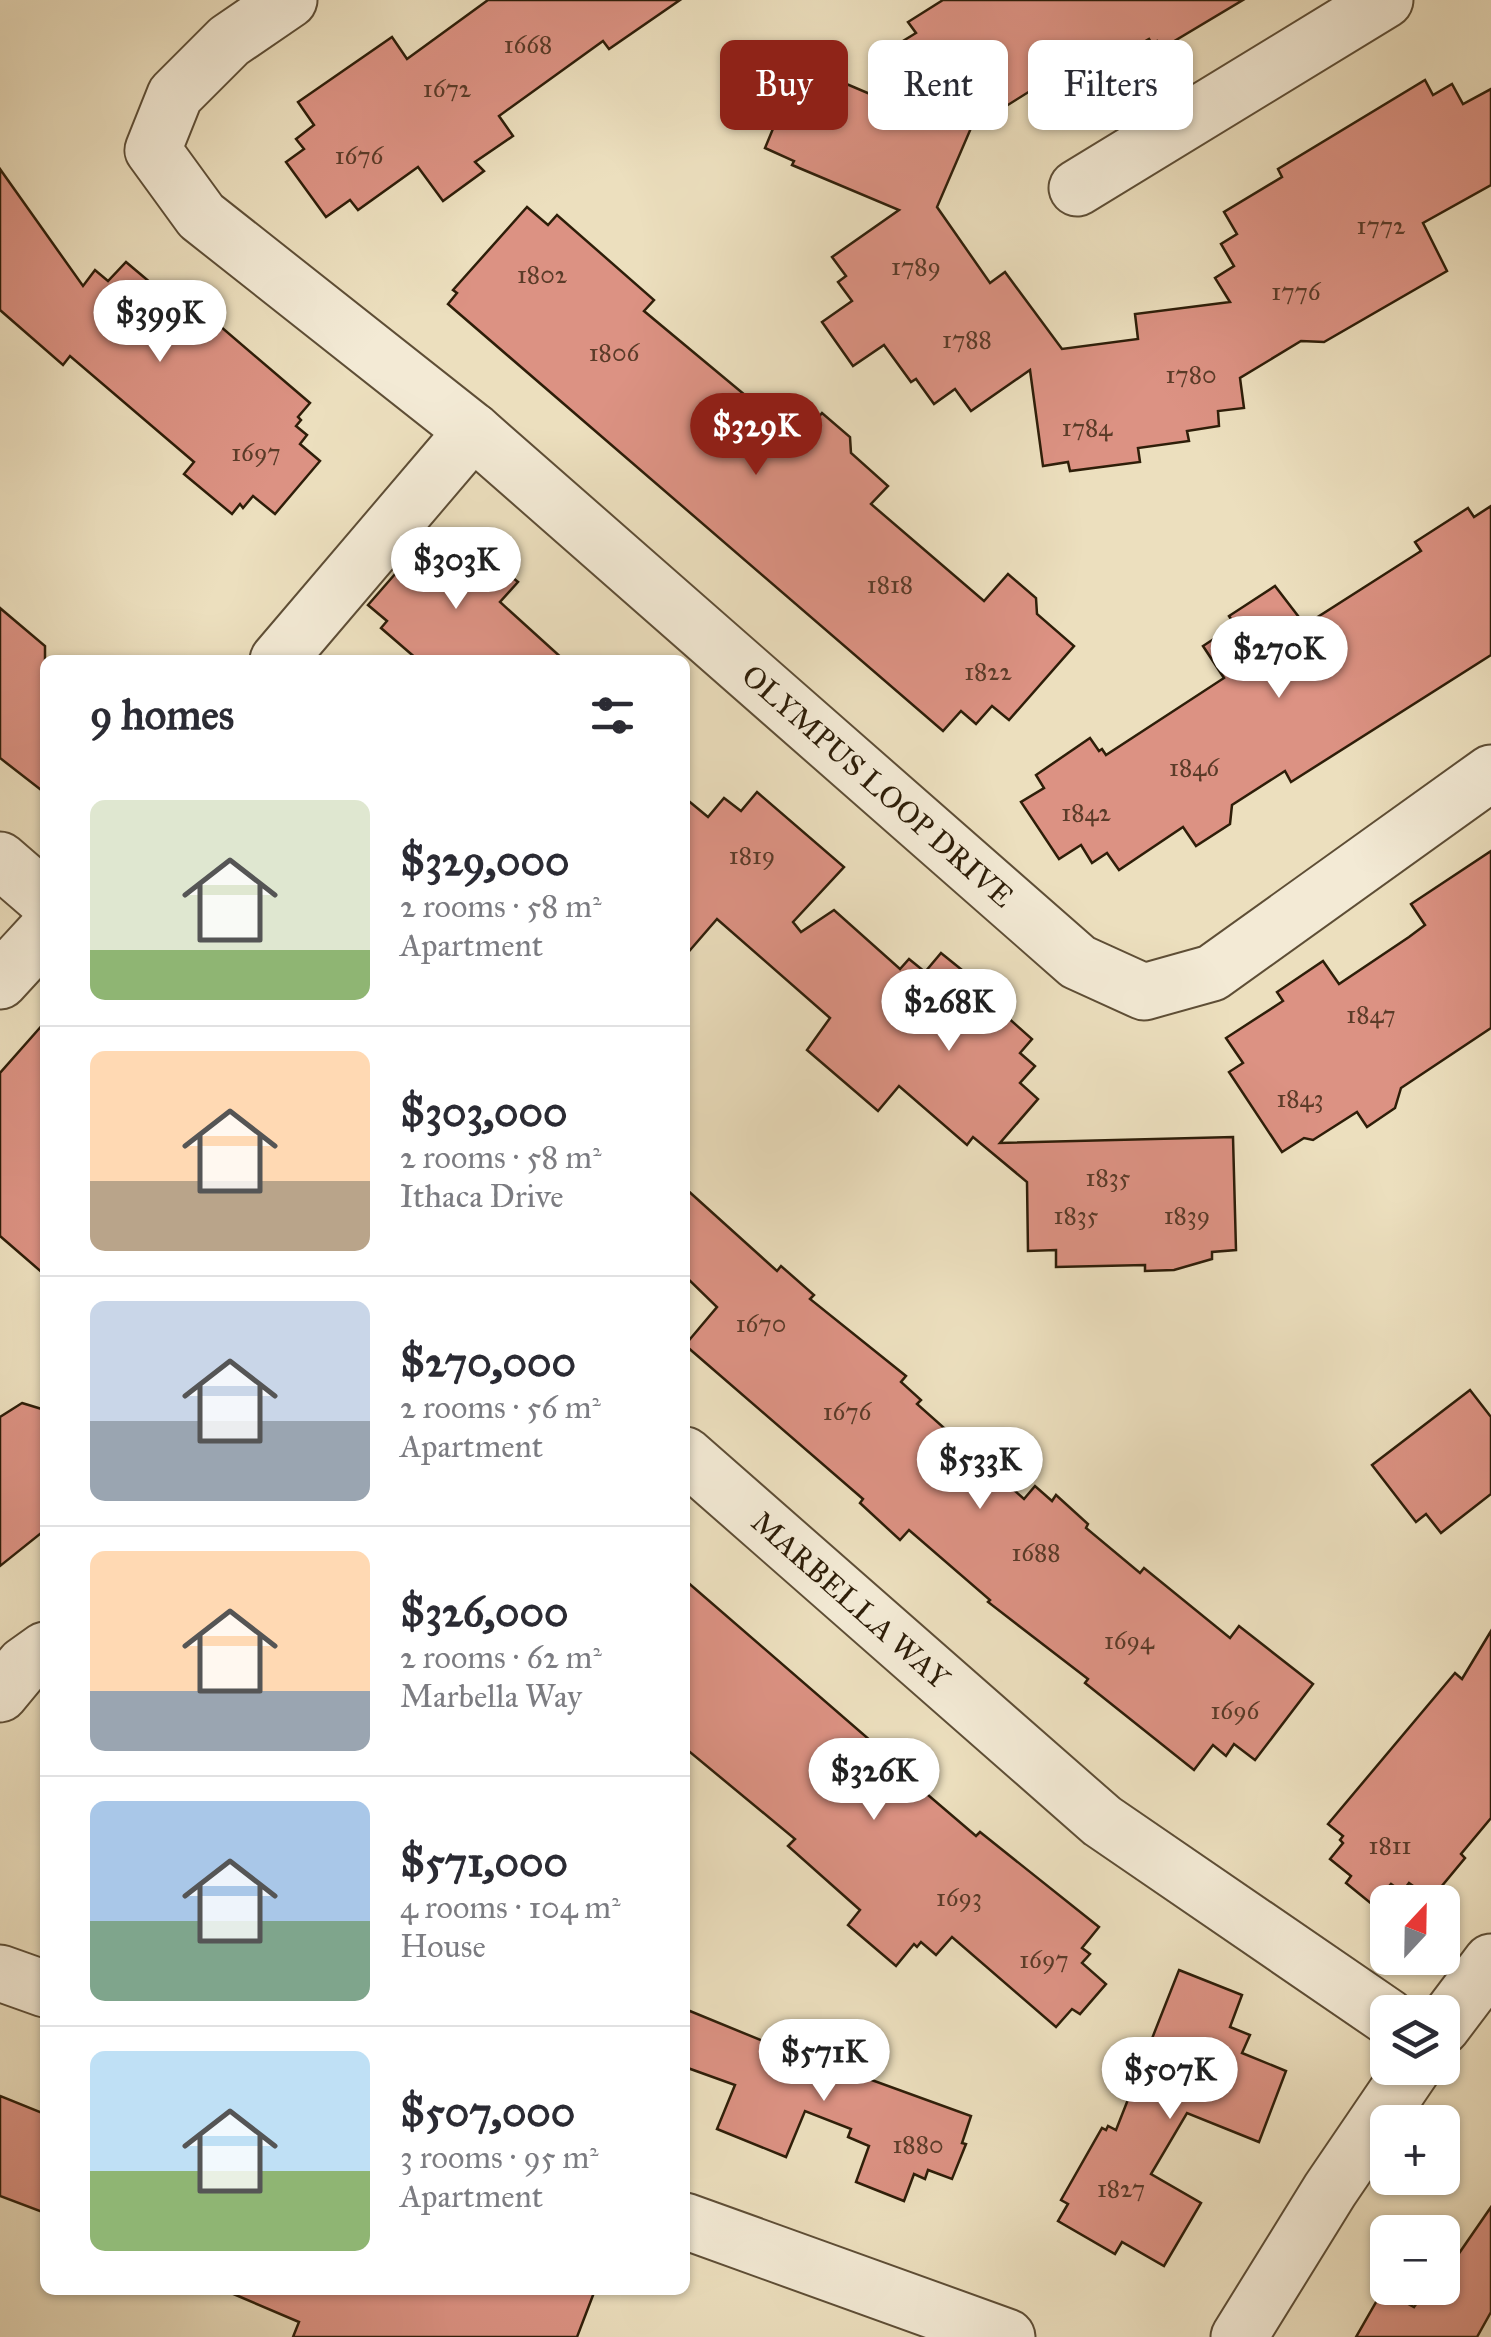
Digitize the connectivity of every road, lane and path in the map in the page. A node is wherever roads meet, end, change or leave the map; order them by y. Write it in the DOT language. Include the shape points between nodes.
graph roads {
  1 [pos="289,0"];
  2 [pos="1386,0"];
  3 [pos="1077,188"];
  4 [pos="473,431"];
  5 [pos="282,655"];
  6 [pos="1491,773"];
  7 [pos="0,860"];
  8 [pos="40,895"];
  9 [pos="40,937"];
  10 [pos="0,981"];
  11 [pos="690,1458"];
  12 [pos="40,1654"];
  13 [pos="0,1694"];
  14 [pos="1491,1962"];
  15 [pos="0,1973"];
  16 [pos="40,1987"];
  17 [pos="1460,2002"];
  18 [pos="1370,2006"];
  19 [pos="1403,2085"];
  20 [pos="690,2223"];
  21 [pos="1243,2328"];
  22 [pos="1006,2337"];
  1 -- 4 [label="street, OLYMPUS LOOP DRIVE" via="230,41 175,95 153,150 201,216"];
  2 -- 3 [label="street"];
  4 -- 5 [label="street"];
  4 -- 6 [label="street, OLYMPUS LOOP DRIVE" via="1078,962 1144,992 1212,973"];
  7 -- 8 [label="street"];
  9 -- 10 [label="street"];
  11 -- 18 [label="street, MARBELLA WAY" via="1102,1821"];
  12 -- 13 [label="street"];
  14 -- 17 [label="street"];
  15 -- 16 [label="street"];
  19 -- 21 [label="street"];
  20 -- 22 [label="street"];
}
